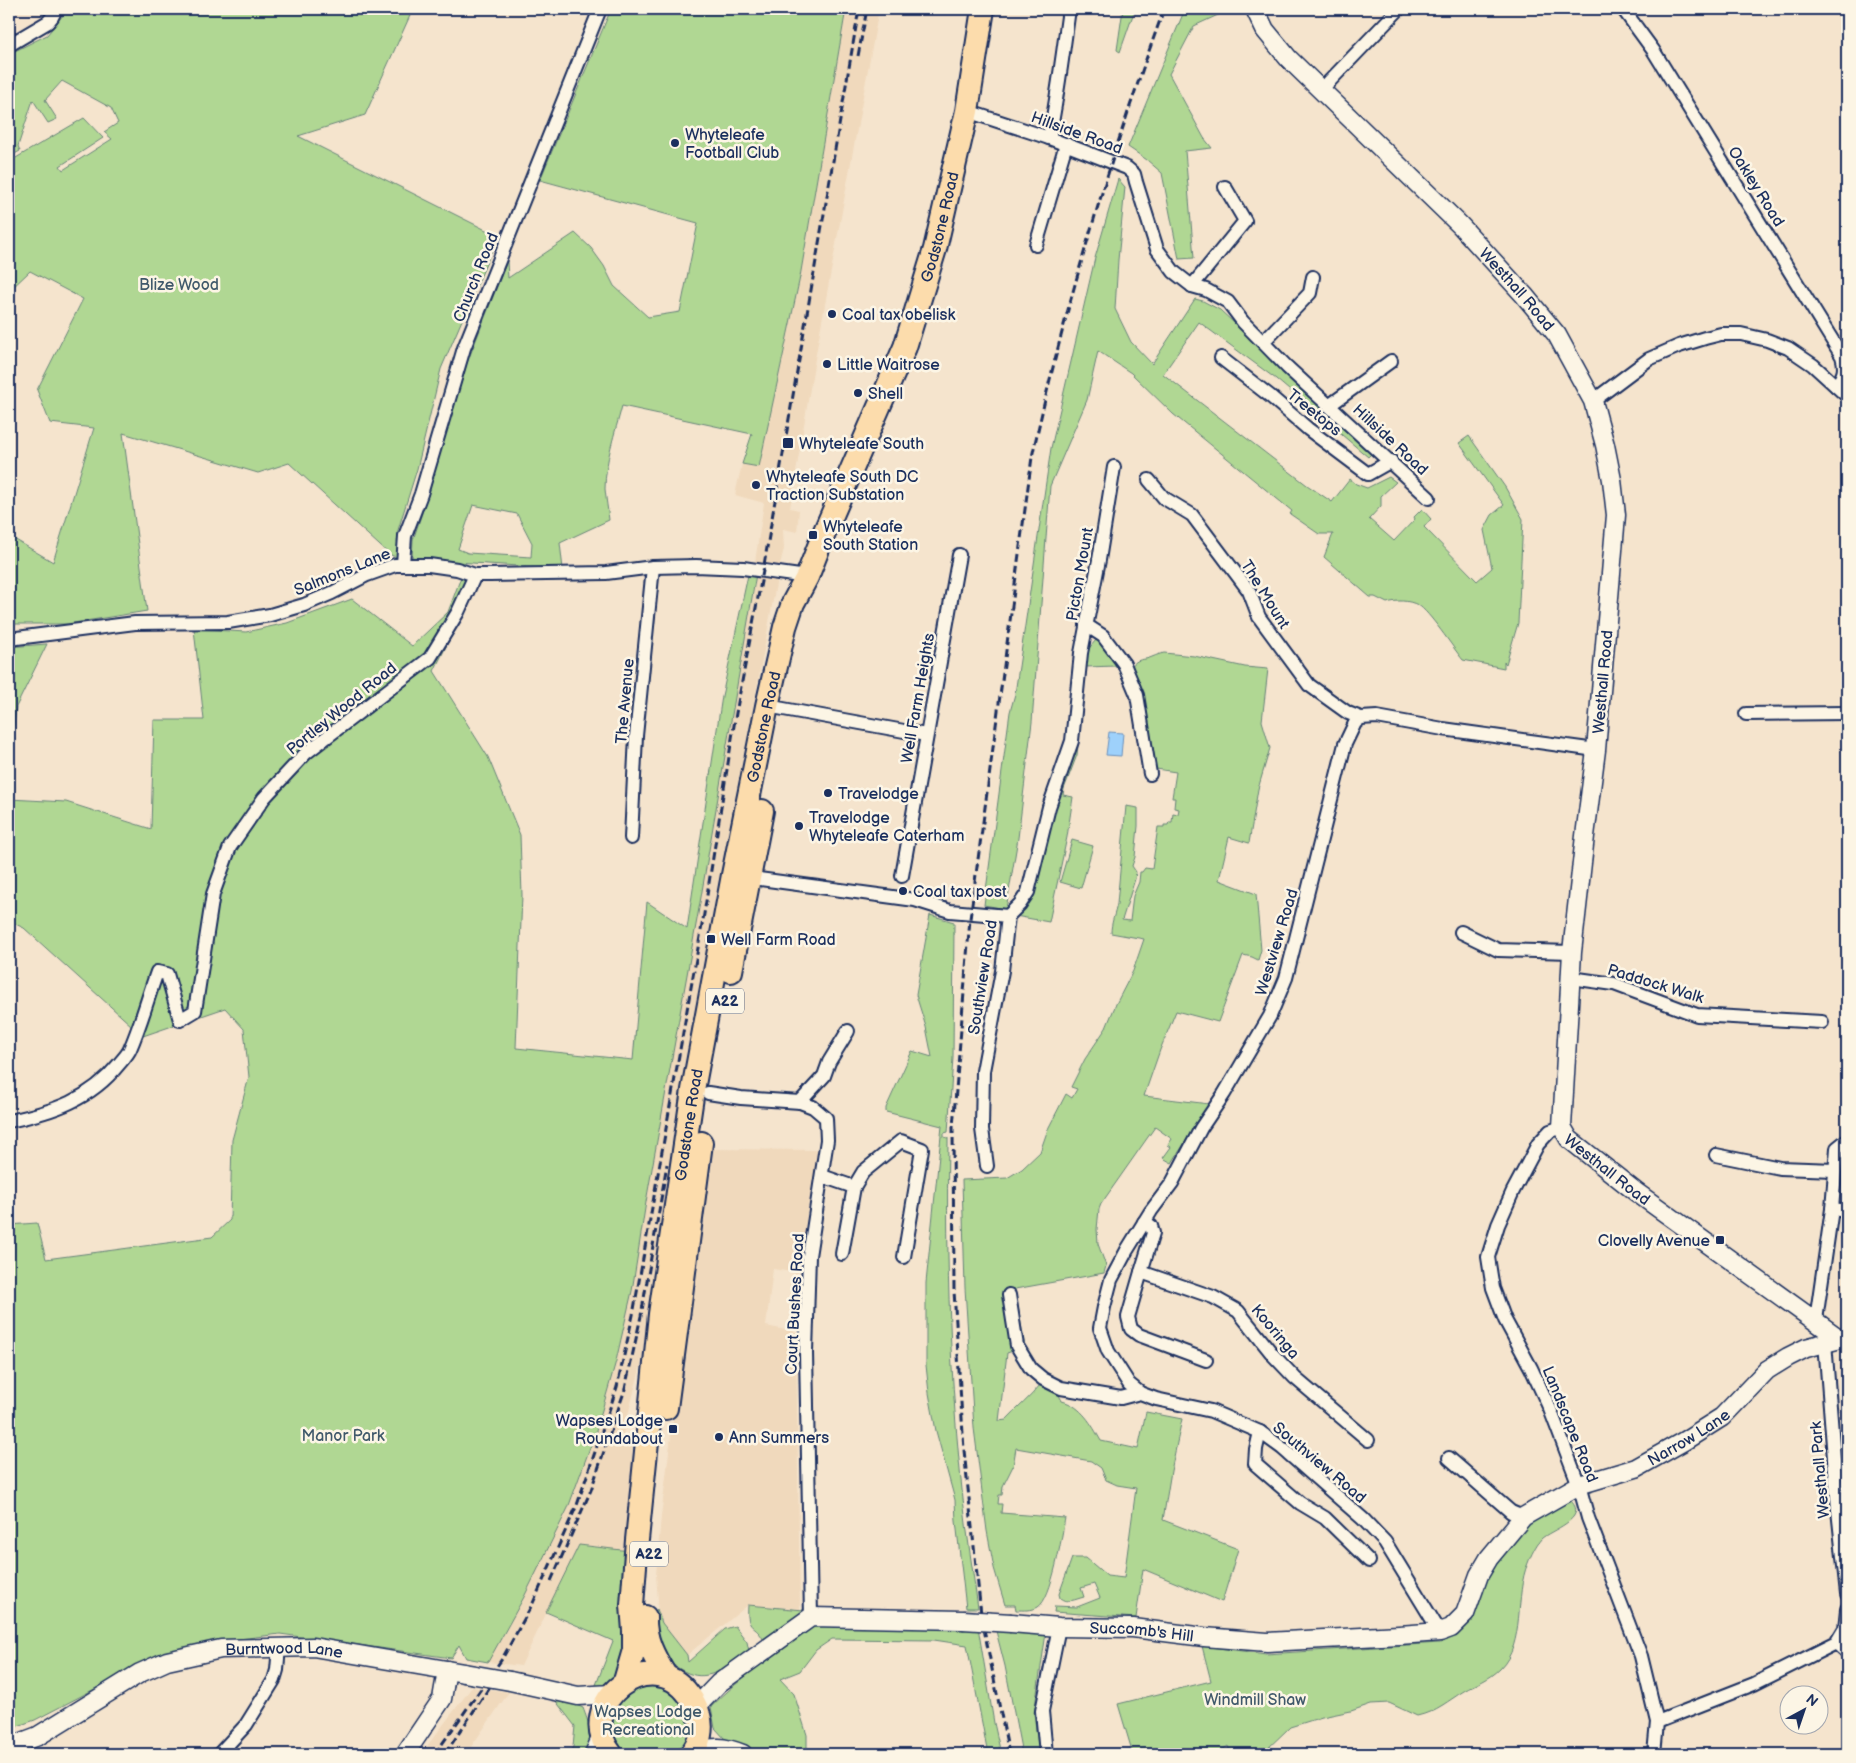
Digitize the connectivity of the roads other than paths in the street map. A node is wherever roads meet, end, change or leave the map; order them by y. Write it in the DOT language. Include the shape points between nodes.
graph roads {
  1 [pos="56,9"];
  2 [pos="600,9"];
  3 [pos="983,9"];
  4 [pos="1070,9"];
  5 [pos="1255,9"];
  6 [pos="1399,9"];
  7 [pos="1623,9"];
  8 [pos="9,45"];
  9 [pos="1321,90"];
  10 [pos="967,111"];
  11 [pos="1049,138"];
  12 [pos="1066,144"];
  13 [pos="1225,187"];
  14 [pos="1036,245"];
  15 [pos="1313,277"];
  16 [pos="1192,286"];
  17 [pos="1263,342"];
  18 [pos="1221,358"];
  19 [pos="1391,361"];
  20 [pos="1836,386"];
  21 [pos="1847,396"];
  22 [pos="1593,401"];
  23 [pos="1330,405"];
  24 [pos="1391,462"];
  25 [pos="1114,467"];
  26 [pos="1149,480"];
  27 [pos="1429,498"];
  28 [pos="959,554"];
  29 [pos="403,564"];
  30 [pos="653,567"];
  31 [pos="475,575"];
  32 [pos="807,577"];
  33 [pos="1086,625"];
  34 [pos="9,639"];
  35 [pos="1077,686"];
  36 [pos="774,707"];
  37 [pos="1847,713"];
  38 [pos="1746,714"];
  39 [pos="1361,718"];
  40 [pos="926,735"];
  41 [pos="1596,750"];
  42 [pos="1150,774"];
  43 [pos="630,838"];
  44 [pos="741,876"];
  45 [pos="902,876"];
  46 [pos="1008,916"];
  47 [pos="1461,932"];
  48 [pos="1572,952"];
  49 [pos="1571,978"];
  50 [pos="1822,1022"];
  51 [pos="848,1031"];
  52 [pos="708,1093"];
  53 [pos="800,1102"];
  54 [pos="9,1121"];
  55 [pos="1562,1127"];
  56 [pos="1847,1140"];
  57 [pos="1716,1155"];
  58 [pos="987,1166"];
  59 [pos="1835,1170"];
  60 [pos="822,1176"];
  61 [pos="854,1187"];
  62 [pos="1832,1209"];
  63 [pos="1847,1211"];
  64 [pos="1144,1222"];
  65 [pos="679,1241"];
  66 [pos="842,1254"];
  67 [pos="904,1257"];
  68 [pos="1141,1272"];
  69 [pos="1009,1295"];
  70 [pos="1816,1320"];
  71 [pos="1838,1341"];
  72 [pos="1206,1360"];
  73 [pos="1140,1393"];
  74 [pos="1260,1432"];
  75 [pos="1368,1440"];
  76 [pos="1450,1458"];
  77 [pos="1579,1485"];
  78 [pos="1523,1517"];
  79 [pos="643,1541"];
  80 [pos="1369,1562"];
  81 [pos="1847,1585"];
  82 [pos="1847,1608"];
  83 [pos="811,1618"];
  84 [pos="1059,1626"];
  85 [pos="1440,1632"];
  86 [pos="1836,1643"];
  87 [pos="280,1647"];
  88 [pos="1847,1653"];
  89 [pos="446,1670"];
  90 [pos="674,1681"];
  91 [pos="719,1683"];
  92 [pos="618,1688"];
  93 [pos="578,1696"];
  94 [pos="699,1714"];
  95 [pos="1657,1722"];
  96 [pos="602,1741"];
  97 [pos="9,1747"];
  98 [pos="736,1752"];
  99 [pos="692,1753"];
  100 [pos="219,1754"];
  101 [pos="405,1754"];
  102 [pos="1046,1754"];
  103 [pos="1654,1754"];
  1 -- 8 [label="street" via="48,22"];
  2 -- 29 [label="street, Church Road" via="464,348 421,494 405,536"];
  3 -- 10 [label="highway, Godstone Road / A22"];
  4 -- 11 [label="street"];
  5 -- 9 [label="street, Westhall Road" via="1265,30"];
  6 -- 9 [label="street"];
  7 -- 20 [label="street, Oakley Road" via="1664,67 1842,356 1844,375"];
  9 -- 22 [label="street, Westhall Road" via="1460,225 1524,295 1557,336"];
  10 -- 11 [label="street, Hillside Road"];
  10 -- 32 [label="highway, Godstone Road / A22" via="935,249 905,348"];
  11 -- 12 [label="street, Hillside Road"];
  12 -- 14 [label="street"];
  12 -- 16 [label="street, Hillside Road" via="1127,168 1134,174 1157,249 1174,272"];
  13 -- 16 [label="street" via="1245,220"];
  15 -- 17 [label="street" via="1310,293"];
  16 -- 17 [label="street, Hillside Road" via="1228,302"];
  17 -- 23 [label="street, Hillside Road"];
  18 -- 24 [label="street, Treetops" via="1368,474"];
  19 -- 23 [label="street, Hillside Road"];
  20 -- 21 [label="street"];
  20 -- 22 [label="street" via="1788,348 1741,334 1721,334 1649,359"];
  22 -- 41 [label="street, Westhall Road" via="1607,454 1616,515"];
  23 -- 24 [label="street, Hillside Road"];
  24 -- 27 [label="street, Hillside Road"];
  25 -- 33 [label="street, Picton Mount"];
  26 -- 39 [label="street, The Mount" via="1164,498 1192,516 1249,592 1259,618 1309,685 1348,713"];
  28 -- 40 [label="street, Well Farm Heights"];
  29 -- 31 [label="street, Salmons Lane" via="448,568"];
  29 -- 34 [label="street, Salmons Lane" via="270,616 228,622 135,623"];
  30 -- 31 [label="street, Salmons Lane" via="581,574"];
  30 -- 32 [label="street, Salmons Lane" via="743,568"];
  30 -- 43 [label="street, The Avenue" via="636,736"];
  31 -- 54 [label="street, Portley Wood Road" via="458,612 430,658 306,753 264,798 230,847 213,894 195,1011 180,1020 167,974 157,972 130,1050 108,1077 71,1103"];
  32 -- 36 [label="highway, Godstone Road / A22" via="804,605"];
  33 -- 35 [label="street, Picton Mount"];
  33 -- 42 [label="street" via="1103,636 1124,664 1136,695"];
  35 -- 46 [label="street, Southview Road" via="1072,741 1050,807 1028,892"];
  36 -- 40 [label="street"];
  36 -- 44 [label="highway, Godstone Road / A22"];
  37 -- 38 [label="street"];
  39 -- 41 [label="street" via="1377,717"];
  39 -- 64 [label="street, Westview Road" via="1345,744 1286,978 1270,1016 1201,1128 1172,1183"];
  40 -- 45 [label="street, Well Farm Heights"];
  41 -- 48 [label="street, Westhall Road"];
  44 -- 46 [label="street" via="915,900 950,911"];
  44 -- 52 [label="highway, Godstone Road / A22"];
  44 -- 65 [label="highway, Godstone Road / A22" via="693,1090"];
  46 -- 58 [label="street, Southview Road" via="1002,971 983,1072 982,1129"];
  47 -- 48 [label="street" via="1498,950"];
  48 -- 49 [label="street, Westhall Road"];
  49 -- 50 [label="street, Paddock Walk" via="1614,984 1697,1016"];
  49 -- 55 [label="street, Westhall Road"];
  51 -- 53 [label="street" via="824,1076"];
  52 -- 53 [label="street, Court Bushes Road"];
  52 -- 65 [label="highway, Godstone Road / A22"];
  53 -- 60 [label="street, Court Bushes Road" via="814,1107 826,1118 827,1140"];
  55 -- 70 [label="street, Westhall Road" via="1569,1139 1636,1192"];
  55 -- 77 [label="street, Landscape Road" via="1550,1131 1538,1144 1498,1225 1488,1257 1493,1288 1505,1320 1535,1376"];
  56 -- 59 [label="street" via="1837,1148"];
  57 -- 59 [label="street" via="1780,1168"];
  59 -- 62 [label="street"];
  60 -- 61 [label="street"];
  60 -- 83 [label="street, Court Bushes Road" via="809,1256 806,1352"];
  61 -- 66 [label="street"];
  61 -- 67 [label="street" via="863,1172 901,1141 922,1149"];
  62 -- 63 [label="street"];
  62 -- 70 [label="street"];
  64 -- 68 [label="street" via="1151,1226 1153,1233"];
  64 -- 73 [label="street, Westview Road" via="1112,1280 1100,1328 1108,1351 1129,1384"];
  65 -- 79 [label="highway, Godstone Road / A22" via="659,1324"];
  68 -- 72 [label="street" via="1128,1317 1131,1329"];
  68 -- 75 [label="street, Kooringa" via="1212,1297 1238,1311 1296,1378"];
  69 -- 73 [label="street, Southview Road" via="1018,1346 1031,1369 1043,1379 1061,1388 1121,1398"];
  70 -- 71 [label="street, Westhall Road"];
  71 -- 77 [label="street, Narrow Lane" via="1806,1348 1767,1370 1722,1417 1636,1468"];
  71 -- 81 [label="street, Westhall Park" via="1838,1510"];
  73 -- 74 [label="street, Southview Road" via="1211,1411"];
  74 -- 80 [label="street" via="1255,1464 1300,1504 1325,1518"];
  74 -- 85 [label="street, Southview Road" via="1306,1468 1386,1542"];
  76 -- 78 [label="street" via="1511,1512"];
  77 -- 78 [label="street, Narrow Lane"];
  77 -- 95 [label="street, Landscape Road" via="1588,1518 1641,1656"];
  78 -- 85 [label="street, Succomb's Hill" via="1478,1575 1465,1614 1451,1628"];
  79 -- 90 [label="highway, Godstone Road / A22" via="645,1628 653,1655"];
  79 -- 92 [label="highway, Godstone Road / A22" via="632,1605 634,1650"];
  82 -- 86 [label="street" via="1845,1628"];
  83 -- 84 [label="street, Succomb's Hill, bridge" via="962,1620"];
  83 -- 91 [label="street"];
  84 -- 85 [label="street, Succomb's Hill" via="1133,1628 1267,1642"];
  84 -- 102 [label="street" via="1042,1711"];
  86 -- 88 [label="street"];
  86 -- 95 [label="street" via="1754,1684"];
  87 -- 89 [label="street, Burntwood Lane" via="313,1647"];
  87 -- 97 [label="street, Burntwood Lane" via="221,1649 167,1661 140,1673 38,1736"];
  87 -- 100 [label="street" via="274,1680 246,1725"];
  89 -- 93 [label="street, Burntwood Lane, bridge"];
  89 -- 101 [label="street" via="442,1698"];
  90 -- 91 [label="street"];
  90 -- 92 [label="highway" via="642,1675"];
  90 -- 94 [label="highway"];
  91 -- 94 [label="street"];
  92 -- 93 [label="street, Burntwood Lane"];
  92 -- 96 [label="highway" via="604,1707"];
  93 -- 96 [label="street"];
  94 -- 98 [label="street" via="712,1735"];
  94 -- 99 [label="highway" via="701,1732"];
  95 -- 103 [label="street, Landscape Road"];
  98 -- 99 [label="street" via="715,1747"];
}
